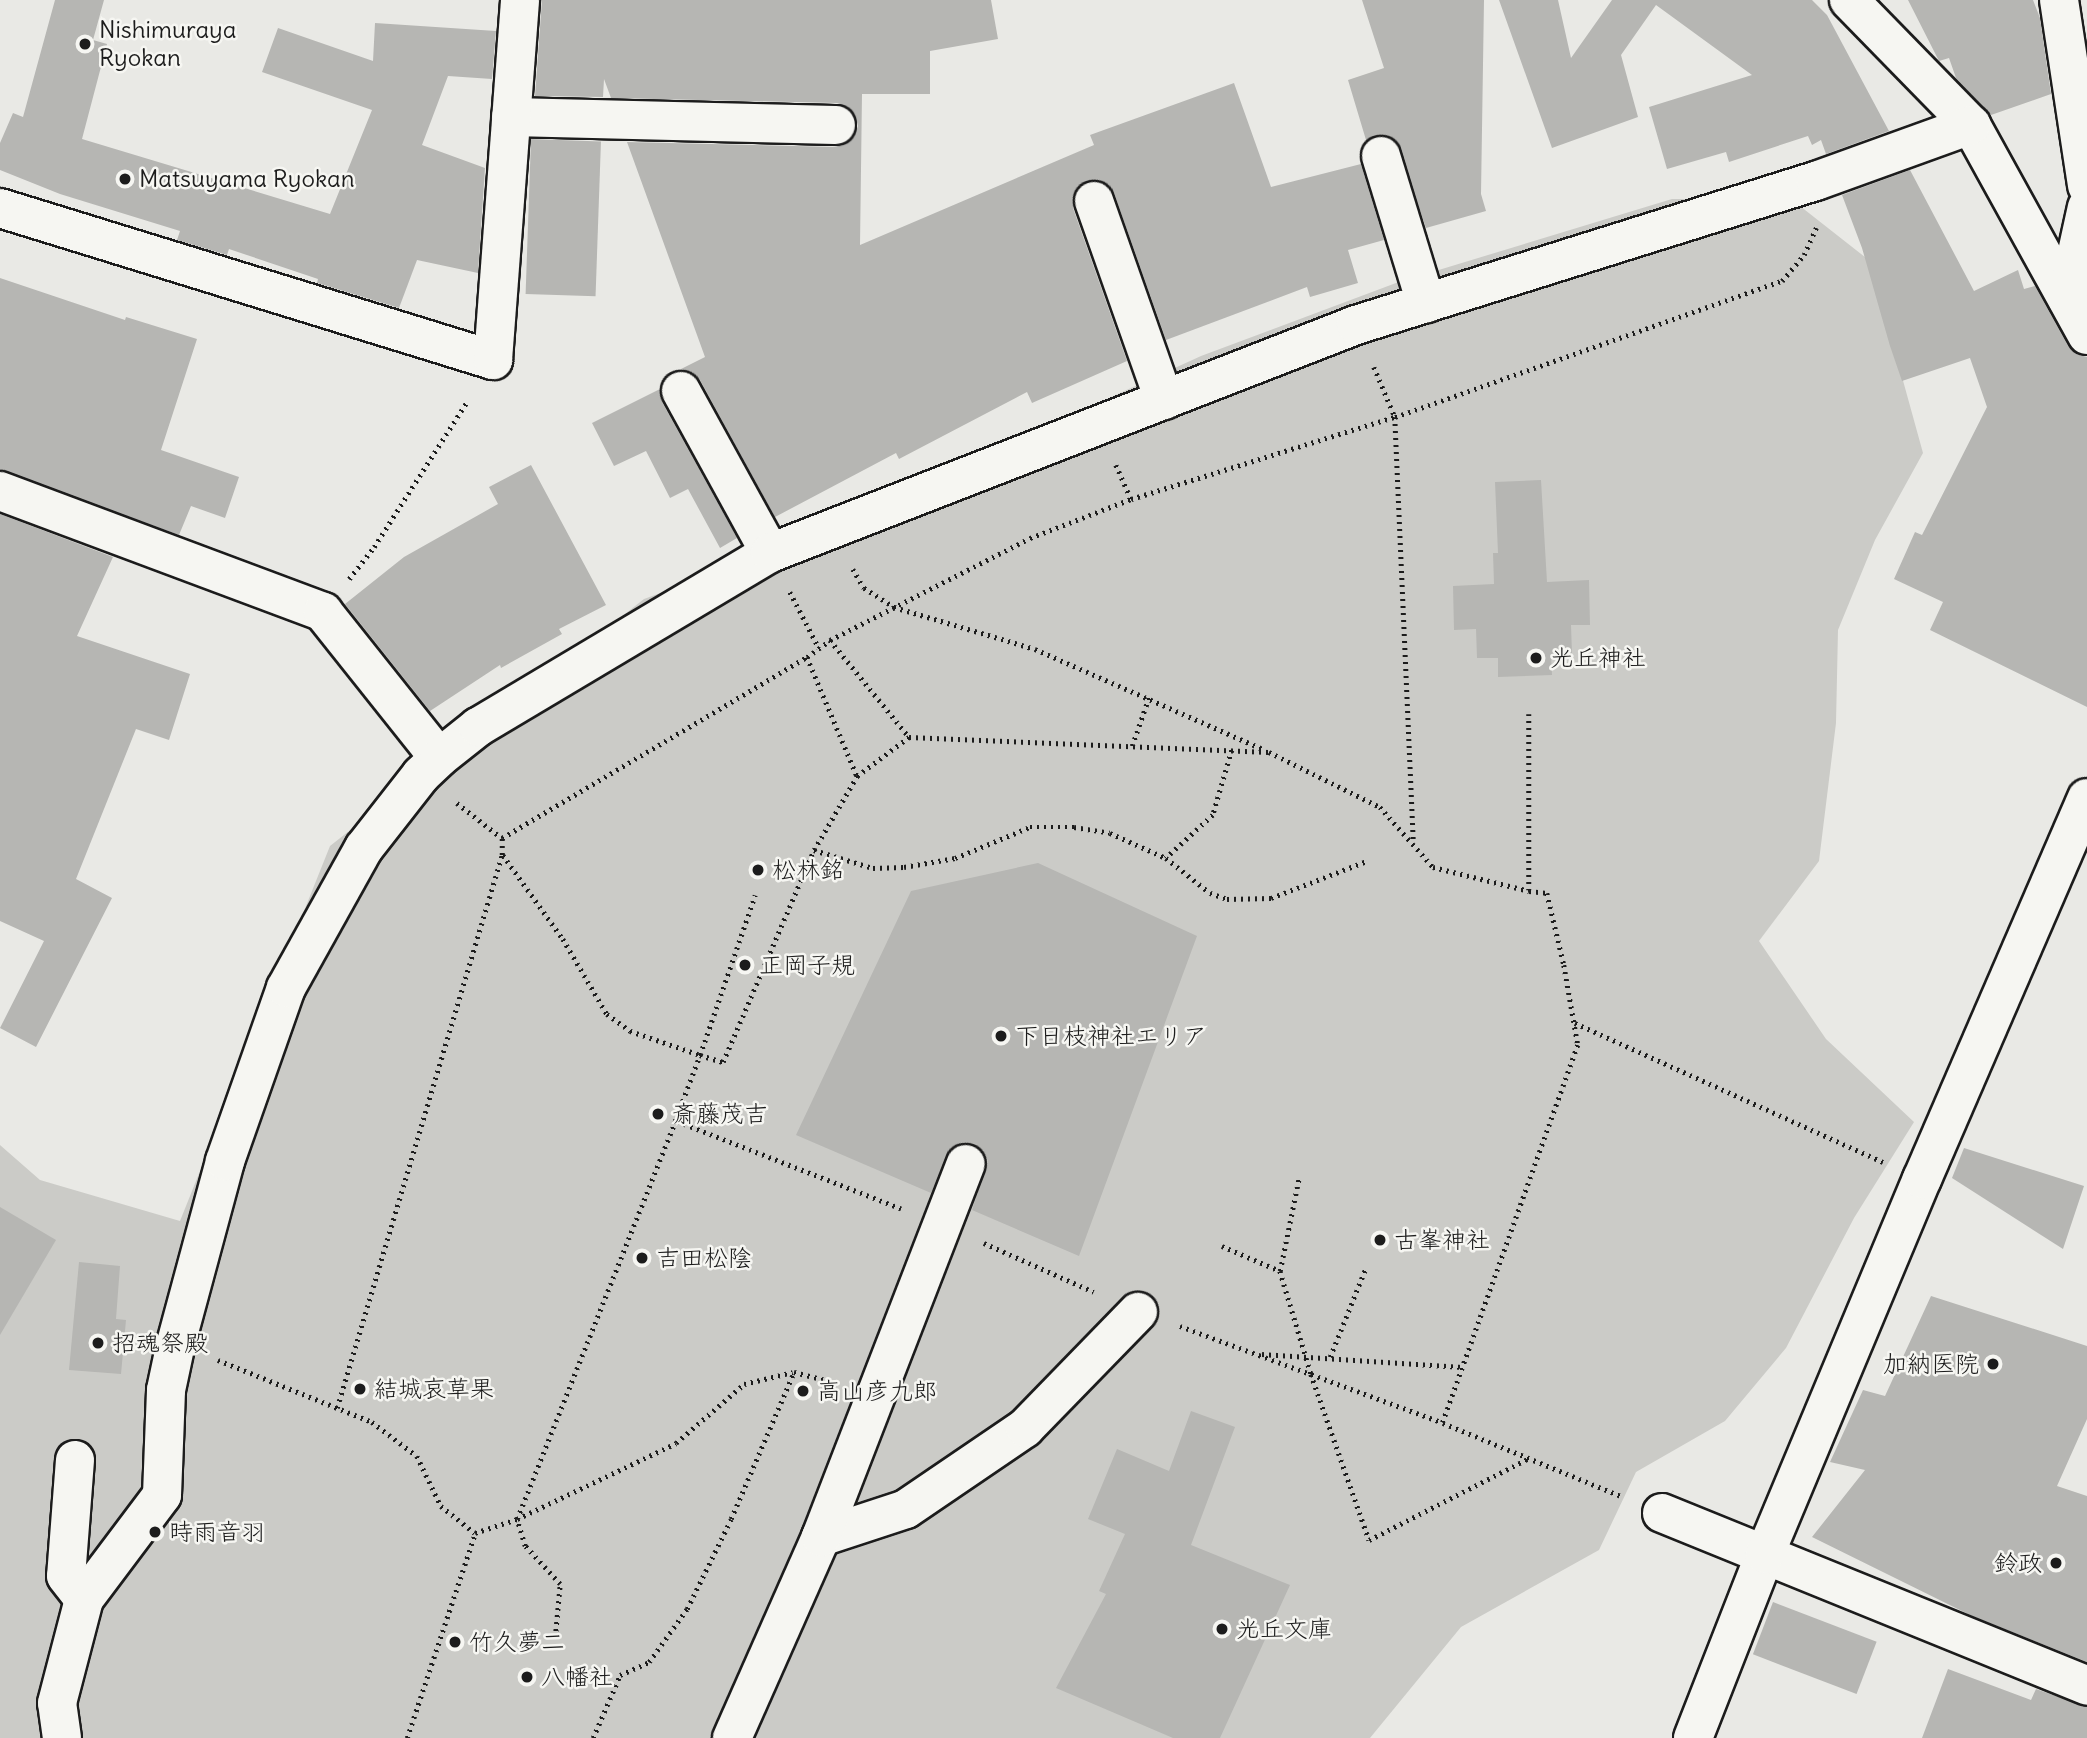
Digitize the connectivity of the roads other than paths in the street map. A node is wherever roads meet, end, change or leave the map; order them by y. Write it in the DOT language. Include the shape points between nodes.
graph roads {
  1 [pos="520,0"];
  2 [pos="1849,0"];
  3 [pos="2059,0"];
  4 [pos="512,117"];
  5 [pos="836,125"];
  6 [pos="1971,125"];
  7 [pos="1381,156"];
  8 [pos="2087,186"];
  9 [pos="1094,201"];
  10 [pos="2087,207"];
  11 [pos="0,208"];
  12 [pos="2067,298"];
  13 [pos="1426,303"];
  14 [pos="2087,335"];
  15 [pos="681,391"];
  16 [pos="1164,400"];
  17 [pos="0,491"];
  18 [pos="770,553"];
  19 [pos="430,767"];
  20 [pos="2087,798"];
  21 [pos="966,1164"];
  22 [pos="1138,1312"];
  23 [pos="75,1460"];
  24 [pos="1662,1513"];
  25 [pos="821,1536"];
  26 [pos="1765,1555"];
  27 [pos="84,1599"];
  28 [pos="2087,1686"];
  29 [pos="62,1738"];
  30 [pos="732,1738"];
  31 [pos="1693,1738"];
  1 -- 4 [label="street"];
  2 -- 6 [label="street"];
  3 -- 8 [label="street"];
  4 -- 5 [label="street"];
  4 -- 11 [label="street" via="493,360"];
  6 -- 12 [label="street"];
  6 -- 13 [label="street" via="1816,181"];
  7 -- 13 [label="street"];
  9 -- 16 [label="street"];
  10 -- 12 [label="street"];
  12 -- 14 [label="street"];
  13 -- 16 [label="street" via="1356,325"];
  15 -- 18 [label="street"];
  16 -- 18 [label="street"];
  17 -- 19 [label="street" via="323,612"];
  18 -- 19 [label="street" via="478,727"];
  19 -- 27 [label="street" via="364,848 286,988 225,1161 176,1343 166,1390 162,1495"];
  20 -- 26 [label="street"];
  21 -- 25 [label="street"];
  22 -- 25 [label="street" via="1025,1428 906,1509"];
  23 -- 27 [label="street" via="66,1576"];
  24 -- 26 [label="street"];
  25 -- 30 [label="street"];
  26 -- 28 [label="street"];
  26 -- 31 [label="street"];
  27 -- 29 [label="street" via="57,1703"];
}
